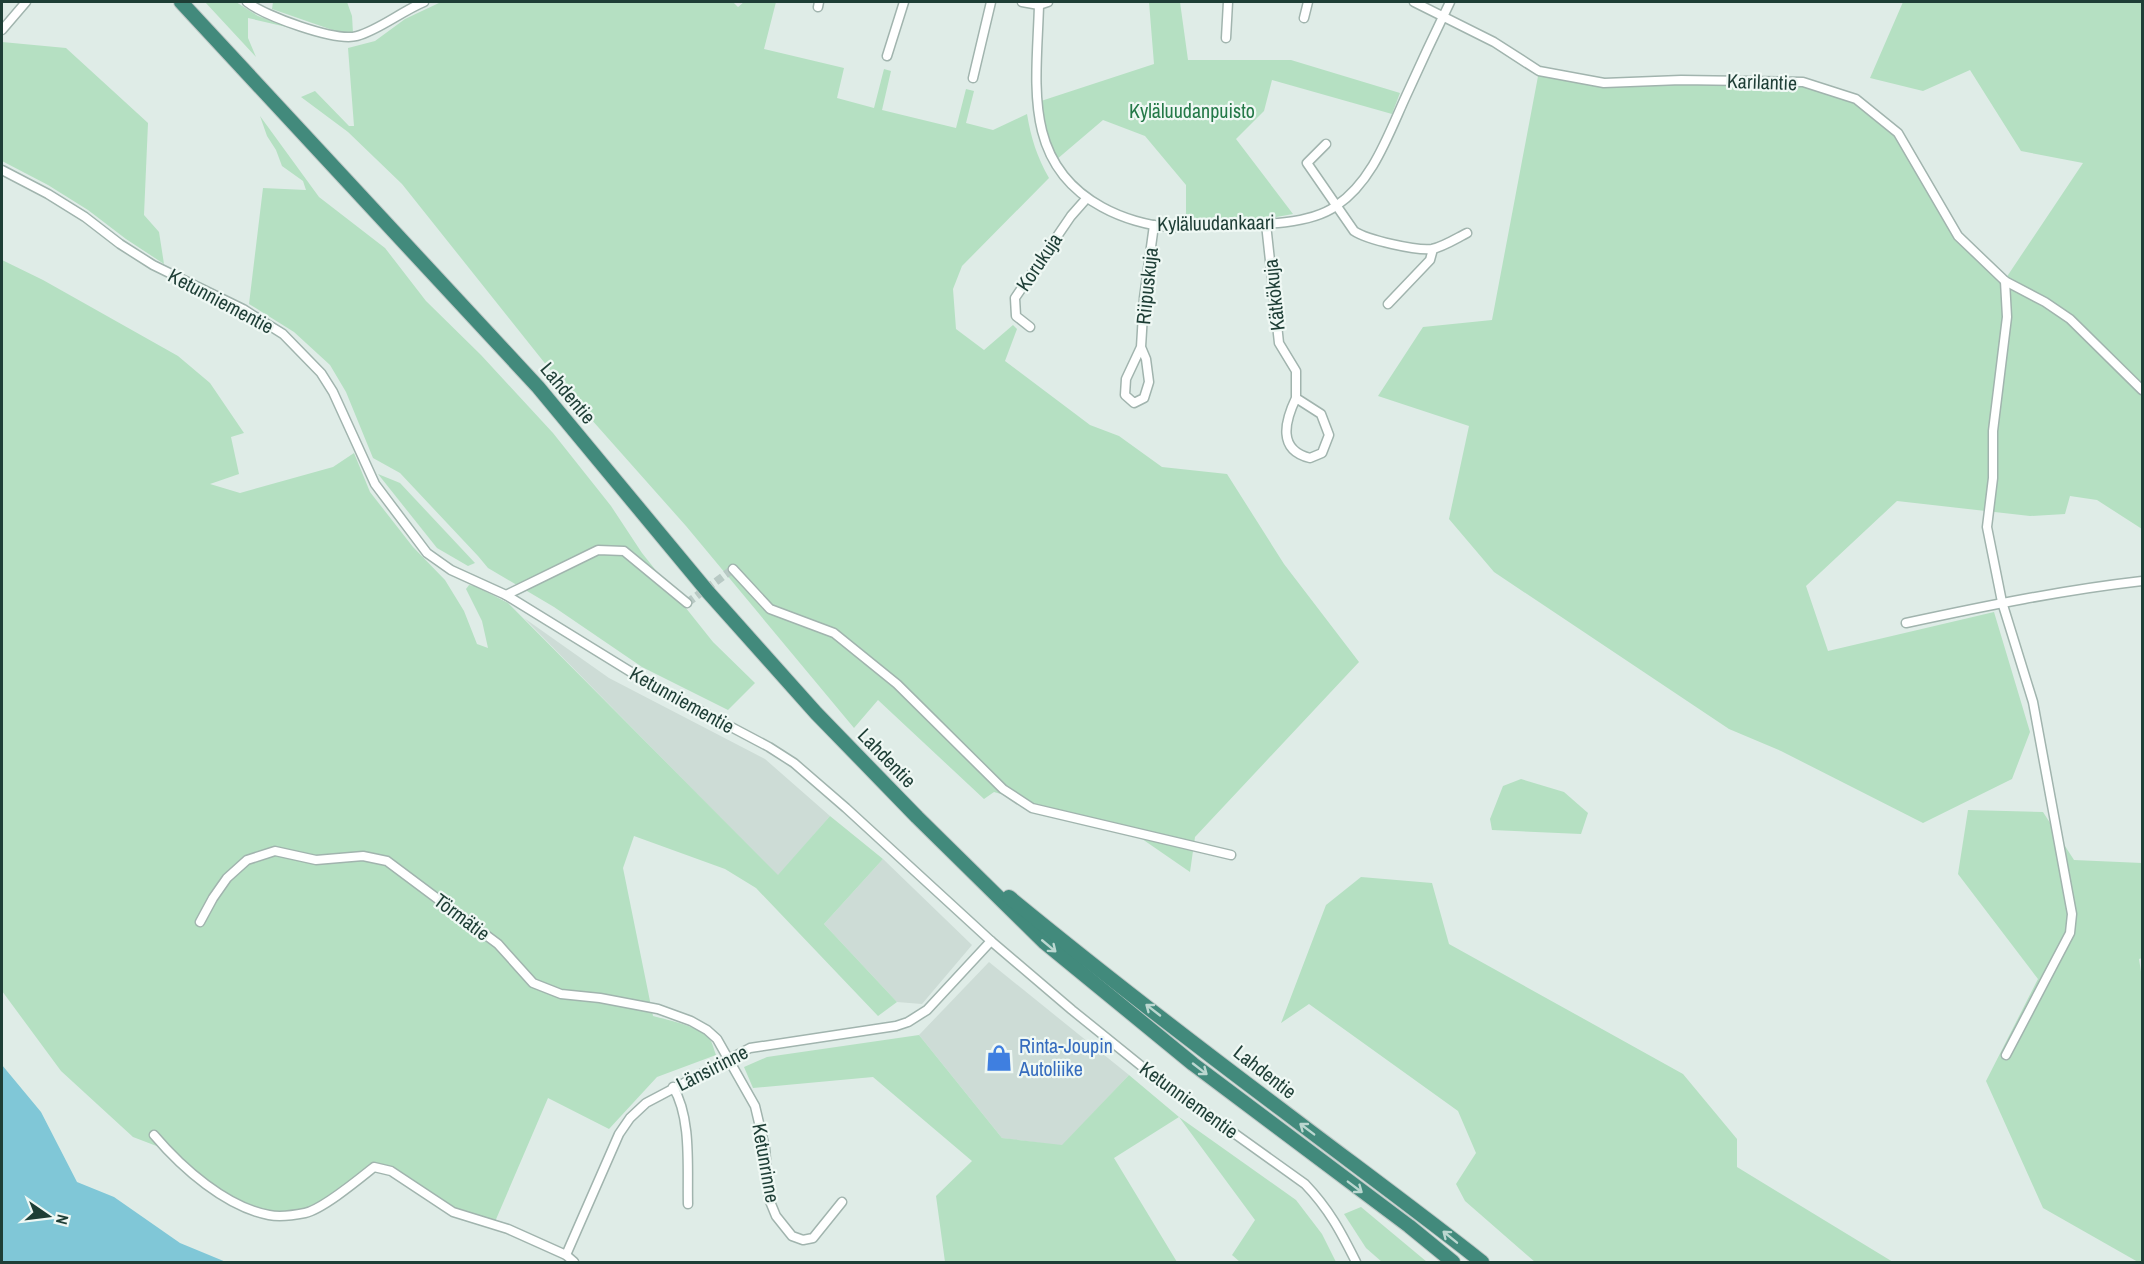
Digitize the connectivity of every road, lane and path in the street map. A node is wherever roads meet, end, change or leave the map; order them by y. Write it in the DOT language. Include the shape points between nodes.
graph roads {
  1 [pos="26,2"];
  2 [pos="181,2"];
  3 [pos="247,2"];
  4 [pos="424,2"];
  5 [pos="904,2"];
  6 [pos="991,2"];
  7 [pos="1022,2"];
  8 [pos="1228,2"];
  9 [pos="1308,2"];
  10 [pos="1414,2"];
  11 [pos="1450,2"];
  12 [pos="1043,3"];
  13 [pos="1444,15"];
  14 [pos="1304,18"];
  15 [pos="2,30"];
  16 [pos="1226,38"];
  17 [pos="887,56"];
  18 [pos="974,78"];
  19 [pos="1326,144"];
  20 [pos="2,170"];
  21 [pos="1086,199"];
  22 [pos="1336,206"];
  23 [pos="1266,224"];
  24 [pos="1154,225"];
  25 [pos="1467,233"];
  26 [pos="1432,249"];
  27 [pos="2004,281"];
  28 [pos="1388,304"];
  29 [pos="1030,327"];
  30 [pos="1141,347"];
  31 [pos="2142,390"];
  32 [pos="1296,398"];
  33 [pos="733,569"];
  34 [pos="2142,581"];
  35 [pos="506,595"];
  36 [pos="2002,602"];
  37 [pos="687,603"];
  38 [pos="1906,623"];
  39 [pos="917,817"];
  40 [pos="1231,855"];
  41 [pos="200,922"];
  42 [pos="991,941"];
  43 [pos="2006,1054"];
  44 [pos="729,1058"];
  45 [pos="673,1087"];
  46 [pos="154,1135"];
  47 [pos="842,1202"];
  48 [pos="688,1204"];
  49 [pos="566,1255"];
  50 [pos="574,1263"];
  51 [pos="1356,1263"];
  52 [pos="1453,1263"];
  53 [pos="1482,1263"];
  1 -- 15 [label="street"];
  2 -- 39 [label="highway, Lahdentie" via="538,387 708,592 816,713"];
  3 -- 4 [label="street" via="266,13 344,38 372,30"];
  5 -- 17 [label="street"];
  6 -- 18 [label="street"];
  7 -- 12 [label="street"];
  8 -- 16 [label="street"];
  9 -- 14 [label="street"];
  10 -- 13 [label="street, Karilantie"];
  11 -- 13 [label="street, Kyläluudankaari"];
  12 -- 21 [label="street, Kyläluudankaari" via="1035,52 1040,123 1062,175"];
  13 -- 22 [label="street, Kyläluudankaari" via="1386,143 1359,186"];
  13 -- 27 [label="street, Karilantie" via="1539,71 1604,83 1803,82 1856,99 1898,133 1958,236"];
  19 -- 22 [label="street" via="1307,163"];
  20 -- 35 [label="street, Ketunniementie" via="86,217 153,265 243,309 283,334 321,373 375,484 427,553 451,570"];
  21 -- 24 [label="street, Kyläluudankaari" via="1111,212"];
  21 -- 29 [label="street, Korukuja" via="1015,298 1016,316"];
  22 -- 23 [label="street, Kyläluudankaari" via="1304,219"];
  22 -- 26 [label="street" via="1354,231 1364,237"];
  23 -- 24 [label="street, Kyläluudankaari"];
  23 -- 32 [label="street, Kätkökuja" via="1279,343 1296,371"];
  24 -- 30 [label="street, Riipuskuja"];
  25 -- 26 [label="street"];
  26 -- 28 [label="street" via="1430,260"];
  27 -- 31 [label="street, Karilantie" via="2070,319"];
  27 -- 36 [label="street" via="2007,317 1993,431 1987,526"];
  30 -- 30 [label="street, Riipuskuja" via="1149,382 1144,398 1134,403 1125,395 1126,379"];
  32 -- 32 [label="street, Kätkökuja" via="1321,414 1329,435 1322,453 1310,458 1300,456 1287,437 1286,418"];
  33 -- 40 [label="street" via="770,609 834,633 897,684 1003,789 1032,808"];
  34 -- 36 [label="street"];
  35 -- 37 [label="street" via="598,550 624,551"];
  35 -- 42 [label="street, Ketunniementie" via="652,685 794,763"];
  36 -- 38 [label="street"];
  36 -- 43 [label="street" via="2033,702 2072,914 2070,933"];
  39 -- 52 [label="highway, Lahdentie, one-way" via="1044,942 1193,1064"];
  53 -- 39 [label="highway, Lahdentie, one-way" via="1050,931"];
  41 -- 44 [label="street, Törmätie" via="227,878 247,860 275,851 316,860 363,856 387,861 498,944 533,984 561,994 658,1009 691,1021 717,1039"];
  42 -- 44 [label="street, Länsirinne" via="927,1010 908,1022 762,1044"];
  42 -- 51 [label="street, Ketunniementie" via="1150,1073 1305,1184 1337,1224"];
  44 -- 45 [label="street, Länsirinne"];
  44 -- 47 [label="street, Ketunrinne" via="755,1106 765,1148 769,1199 776,1216 792,1236 813,1238"];
  45 -- 48 [label="street" via="686,1139"];
  45 -- 49 [label="street, Länsirinne" via="646,1103 619,1134"];
  46 -- 49 [label="street" via="176,1158 233,1203 271,1216 308,1213 374,1167 391,1171 453,1212 508,1229"];
  49 -- 50 [label="street"];
}
